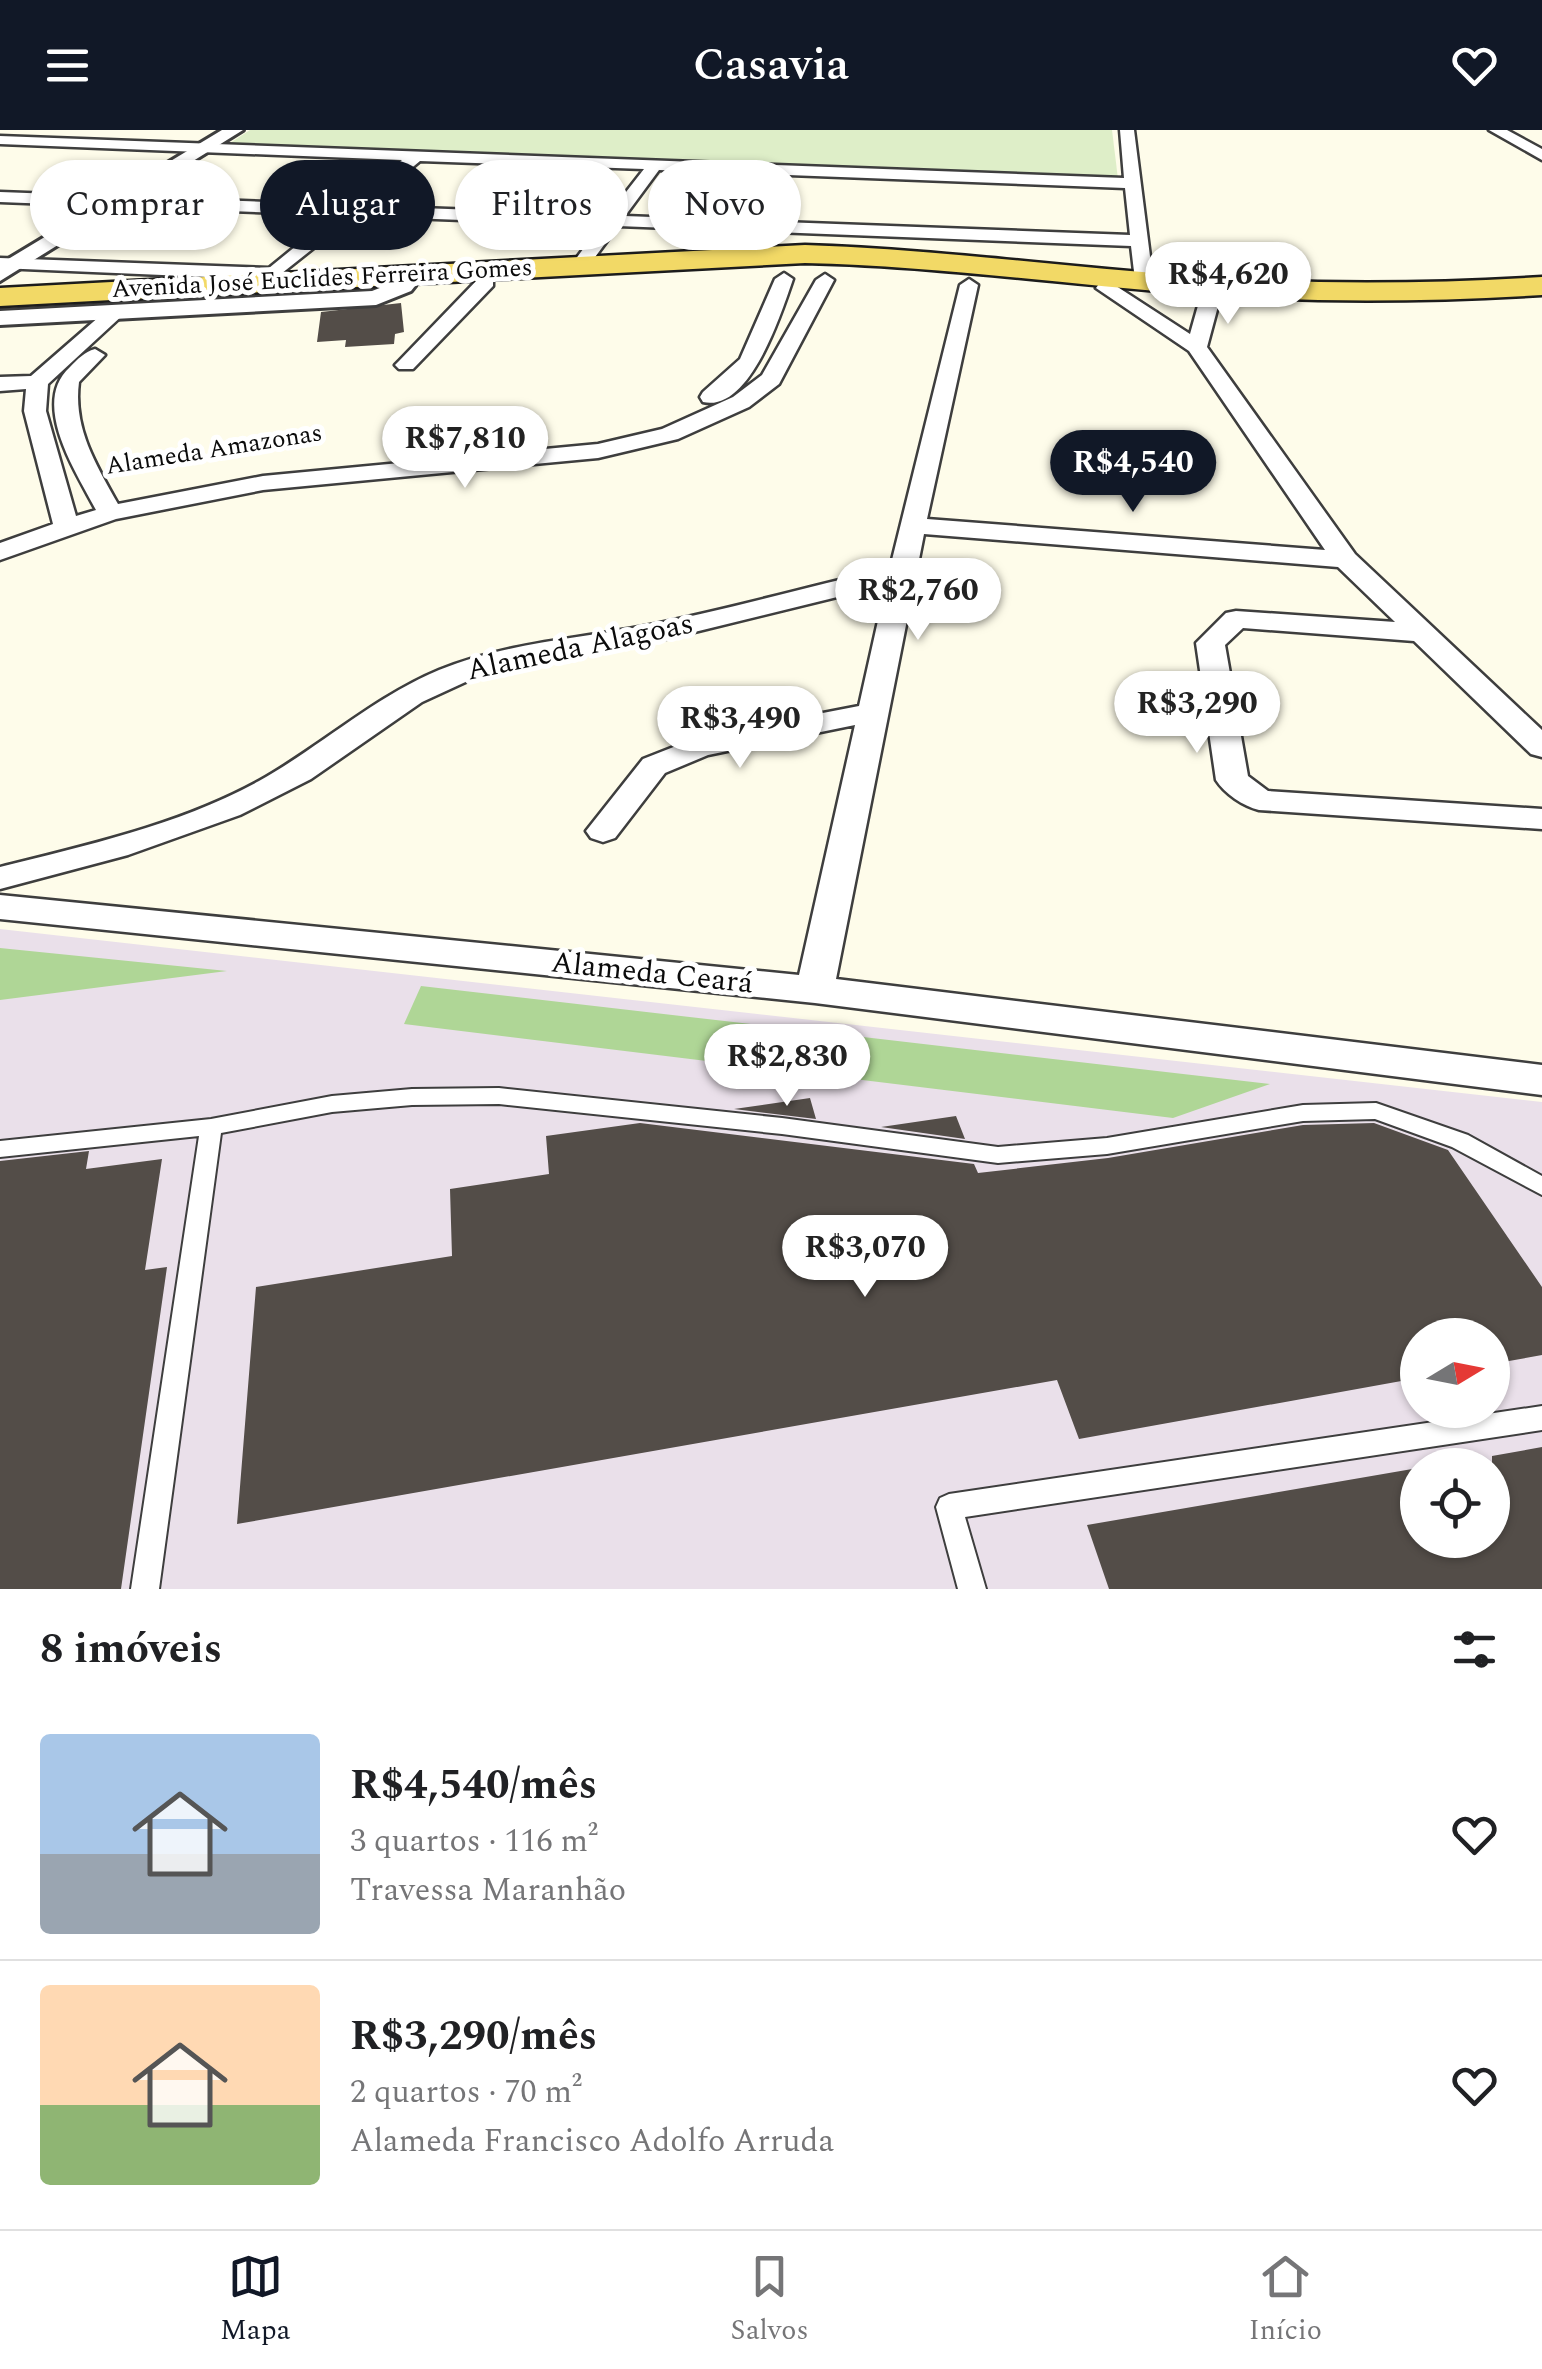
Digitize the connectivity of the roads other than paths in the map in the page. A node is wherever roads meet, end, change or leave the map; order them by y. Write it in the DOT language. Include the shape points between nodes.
graph roads {
  1 [pos="32,130"];
  2 [pos="234,130"];
  3 [pos="1127,130"];
  4 [pos="1496,130"];
  5 [pos="209,138"];
  6 [pos="4,142"];
  7 [pos="181,146"];
  8 [pos="1542,155"];
  9 [pos="415,157"];
  10 [pos="158,160"];
  11 [pos="178,160"];
  12 [pos="411,160"];
  13 [pos="648,166"];
  14 [pos="801,171"];
  15 [pos="648,174"];
  16 [pos="1132,183"];
  17 [pos="0,197"];
  18 [pos="30,198"];
  19 [pos="628,201"];
  20 [pos="628,223"];
  21 [pos="1138,240"];
  22 [pos="30,246"];
  23 [pos="31,250"];
  24 [pos="302,250"];
  25 [pos="591,250"];
  26 [pos="881,256"];
  27 [pos="580,264"];
  28 [pos="4,265"];
  29 [pos="932,271"];
  30 [pos="268,279"];
  31 [pos="784,279"];
  32 [pos="825,280"];
  33 [pos="1144,280"];
  34 [pos="486,282"];
  35 [pos="969,285"];
  36 [pos="403,286"];
  37 [pos="1542,286"];
  38 [pos="1106,288"];
  39 [pos="1211,295"];
  40 [pos="1542,301"];
  41 [pos="2,310"];
  42 [pos="145,312"];
  43 [pos="115,313"];
  44 [pos="1197,346"];
  45 [pos="406,365"];
  46 [pos="744,370"];
  47 [pos="772,378"];
  48 [pos="37,382"];
  49 [pos="0,384"];
  50 [pos="708,408"];
  51 [pos="105,504"];
  52 [pos="64,517"];
  53 [pos="916,526"];
  54 [pos="0,529"];
  55 [pos="0,552"];
  56 [pos="1346,560"];
  57 [pos="902,573"];
  58 [pos="1423,633"];
  59 [pos="875,712"];
  60 [pos="1542,746"];
  61 [pos="1542,820"];
  62 [pos="603,832"];
  63 [pos="0,878"];
  64 [pos="0,906"];
  65 [pos="814,990"];
  66 [pos="1542,1080"];
  67 [pos="211,1127"];
  68 [pos="0,1149"];
  69 [pos="1542,1186"];
  70 [pos="1542,1418"];
  71 [pos="145,1589"];
  72 [pos="972,1589"];
  1 -- 6 [label="street"];
  2 -- 5 [label="street"];
  3 -- 16 [label="street"];
  4 -- 8 [label="street"];
  5 -- 7 [label="street"];
  5 -- 9 [label="street"];
  5 -- 11 [label="street"];
  6 -- 7 [label="street"];
  7 -- 10 [label="street"];
  9 -- 12 [label="street"];
  9 -- 13 [label="street"];
  14 -- 16 [label="street"];
  15 -- 19 [label="street"];
  16 -- 21 [label="street"];
  17 -- 18 [label="street"];
  20 -- 26 [label="street"];
  21 -- 26 [label="street"];
  21 -- 33 [label="street"];
  22 -- 28 [label="street"];
  23 -- 28 [label="street"];
  24 -- 30 [label="street"];
  25 -- 27 [label="street"];
  26 -- 27 [label="main road, Avenida José Euclides Ferreira Gomes"];
  26 -- 29 [label="main road, Avenida José Euclides Ferreira Gomes"];
  26 -- 32 [label="main road, Avenida José Euclides Ferreira Gomes"];
  27 -- 30 [label="main road, Avenida José Euclides Ferreira Gomes"];
  28 -- 30 [label="street"];
  29 -- 33 [label="main road, Avenida José Euclides Ferreira Gomes"];
  29 -- 35 [label="main road, Avenida José Euclides Ferreira Gomes"];
  30 -- 41 [label="main road, Avenida José Euclides Ferreira Gomes"];
  31 -- 32 [label="main road, Avenida José Euclides Ferreira Gomes"];
  31 -- 34 [label="main road, Avenida José Euclides Ferreira Gomes" via="637,275"];
  31 -- 46 [label="street, Alameda Amazonas"];
  32 -- 47 [label="street, Alameda Amazonas"];
  33 -- 37 [label="main road, Avenida José Euclides Ferreira Gomes" via="1344,291"];
  34 -- 36 [label="main road, Avenida José Euclides Ferreira Gomes"];
  34 -- 45 [label="street"];
  35 -- 38 [label="main road, Avenida José Euclides Ferreira Gomes"];
  35 -- 53 [label="street"];
  36 -- 41 [label="main road, Avenida José Euclides Ferreira Gomes"];
  36 -- 42 [label="street" via="376,298"];
  38 -- 39 [label="main road, Avenida José Euclides Ferreira Gomes"];
  38 -- 44 [label="street"];
  39 -- 40 [label="main road, Avenida José Euclides Ferreira Gomes"];
  39 -- 44 [label="street"];
  41 -- 43 [label="street"];
  42 -- 43 [label="street"];
  42 -- 51 [label="street" via="68,380 71,436"];
  43 -- 48 [label="street"];
  44 -- 56 [label="street"];
  46 -- 47 [label="street"];
  46 -- 50 [label="street, Alameda Amazonas"];
  47 -- 50 [label="street, Alameda Amazonas"];
  48 -- 49 [label="street"];
  48 -- 52 [label="street" via="34,411"];
  50 -- 51 [label="street, Alameda Amazonas" via="670,434 624,446 478,454"];
  51 -- 52 [label="street, Alameda Amazonas"];
  52 -- 54 [label="street, Alameda Amazonas"];
  52 -- 55 [label="street, Alameda Amazonas"];
  53 -- 56 [label="street"];
  53 -- 57 [label="street"];
  56 -- 58 [label="street"];
  57 -- 59 [label="street"];
  57 -- 63 [label="street, Alameda Alagoas" via="639,635 491,661 408,697 263,792 147,837"];
  58 -- 60 [label="street"];
  58 -- 61 [label="street" via="1236,619 1210,642 1232,780 1259,800"];
  59 -- 62 [label="street" via="699,747 654,766"];
  59 -- 65 [label="street"];
  64 -- 65 [label="street, Alameda Ceará"];
  65 -- 66 [label="street, Alameda Ceará"];
  67 -- 68 [label="lane"];
  67 -- 69 [label="lane" via="332,1104 499,1096 998,1155 1107,1146 1303,1113 1376,1111 1460,1141"];
  67 -- 71 [label="lane"];
  70 -- 72 [label="lane" via="949,1507"];
}
